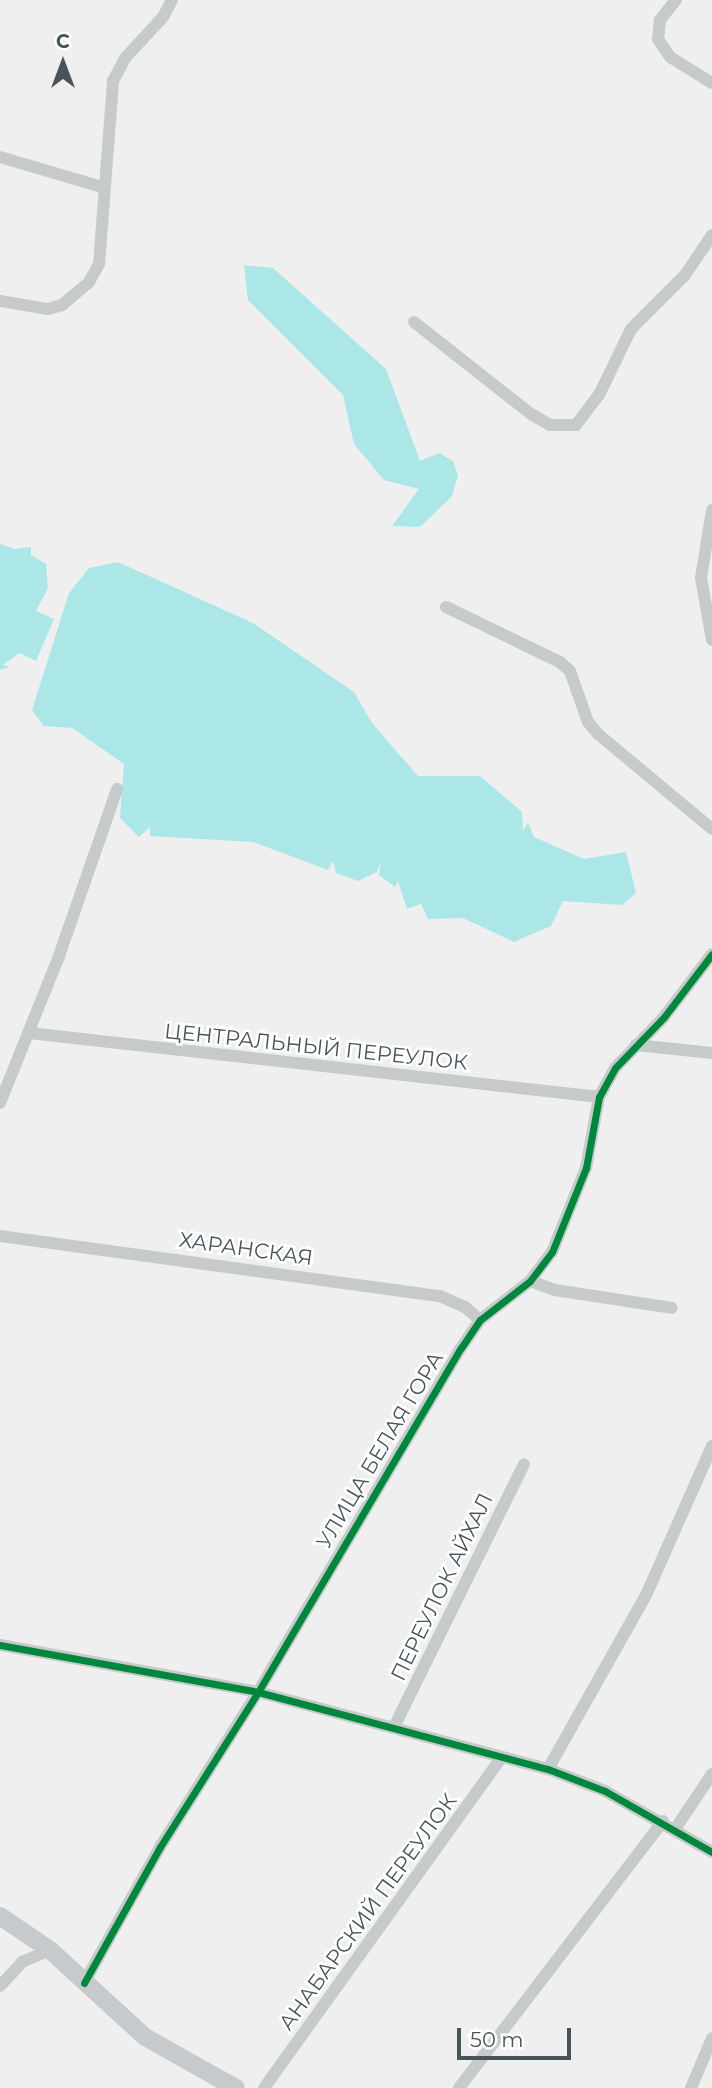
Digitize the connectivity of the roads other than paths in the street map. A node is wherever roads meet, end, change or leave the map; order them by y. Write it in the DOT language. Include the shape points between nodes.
graph roads {
  1 [pos="172,0"];
  2 [pos="676,0"];
  3 [pos="712,83"];
  4 [pos="0,157"];
  5 [pos="105,188"];
  6 [pos="712,235"];
  7 [pos="0,301"];
  8 [pos="414,322"];
  9 [pos="712,510"];
  10 [pos="446,607"];
  11 [pos="712,640"];
  12 [pos="117,789"];
  13 [pos="712,830"];
  14 [pos="712,954"];
  15 [pos="29,1033"];
  16 [pos="636,1045"];
  17 [pos="712,1053"];
  18 [pos="599,1097"];
  19 [pos="0,1103"];
  20 [pos="0,1236"];
  21 [pos="530,1281"];
  22 [pos="672,1308"];
  23 [pos="480,1320"];
  24 [pos="712,1446"];
  25 [pos="524,1464"];
  26 [pos="0,1645"];
  27 [pos="258,1692"];
  28 [pos="394,1727"];
  29 [pos="501,1758"];
  30 [pos="548,1769"];
  31 [pos="712,1774"];
  32 [pos="663,1821"];
  33 [pos="675,1829"];
  34 [pos="712,1852"];
  35 [pos="0,1916"];
  36 [pos="50,1950"];
  37 [pos="84,1983"];
  38 [pos="0,1986"];
  39 [pos="712,2038"];
  40 [pos="236,2088"];
  41 [pos="264,2088"];
  42 [pos="459,2088"];
  43 [pos="691,2088"];
  1 -- 5 [label="street" via="113,81"];
  2 -- 3 [label="street" via="657,31 662,48"];
  4 -- 5 [label="street"];
  5 -- 7 [label="street" via="99,264 89,282 62,305 48,309"];
  6 -- 8 [label="street" via="685,275 631,329 599,396 576,425 550,425 531,414"];
  9 -- 11 [label="street" via="701,578"];
  10 -- 13 [label="street" via="560,662 576,682 593,728"];
  12 -- 15 [label="street"];
  14 -- 16 [label="street, УЛИЦА БЕЛАЯ ГОРА"];
  15 -- 18 [label="street, ЦЕНТРАЛЬНЫЙ ПЕРЕУЛОК"];
  15 -- 19 [label="street"];
  16 -- 17 [label="street"];
  16 -- 18 [label="street, УЛИЦА БЕЛАЯ ГОРА" via="615,1068"];
  18 -- 21 [label="street, УЛИЦА БЕЛАЯ ГОРА" via="586,1168 573,1206 552,1252"];
  20 -- 23 [label="street, ХАРАНСКАЯ" via="440,1296"];
  21 -- 22 [label="street" via="555,1290"];
  21 -- 23 [label="street, УЛИЦА БЕЛАЯ ГОРА"];
  23 -- 27 [label="street, УЛИЦА БЕЛАЯ ГОРА"];
  24 -- 30 [label="street" via="647,1593"];
  25 -- 28 [label="street, ПЕРЕУЛОК АЙХАЛ"];
  26 -- 27 [label="street"];
  27 -- 28 [label="street"];
  27 -- 37 [label="street, УЛИЦА БЕЛАЯ ГОРА" via="160,1847"];
  28 -- 29 [label="street"];
  29 -- 30 [label="street"];
  29 -- 41 [label="street, АНАБАРСКИЙ ПЕРЕУЛОК"];
  30 -- 32 [label="street"];
  31 -- 33 [label="street"];
  32 -- 33 [label="street"];
  32 -- 42 [label="street"];
  33 -- 34 [label="street"];
  35 -- 36 [label="street"];
  36 -- 37 [label="street"];
  36 -- 38 [label="street" via="23,1962"];
  37 -- 40 [label="street" via="145,2037"];
  39 -- 43 [label="street"];
}
